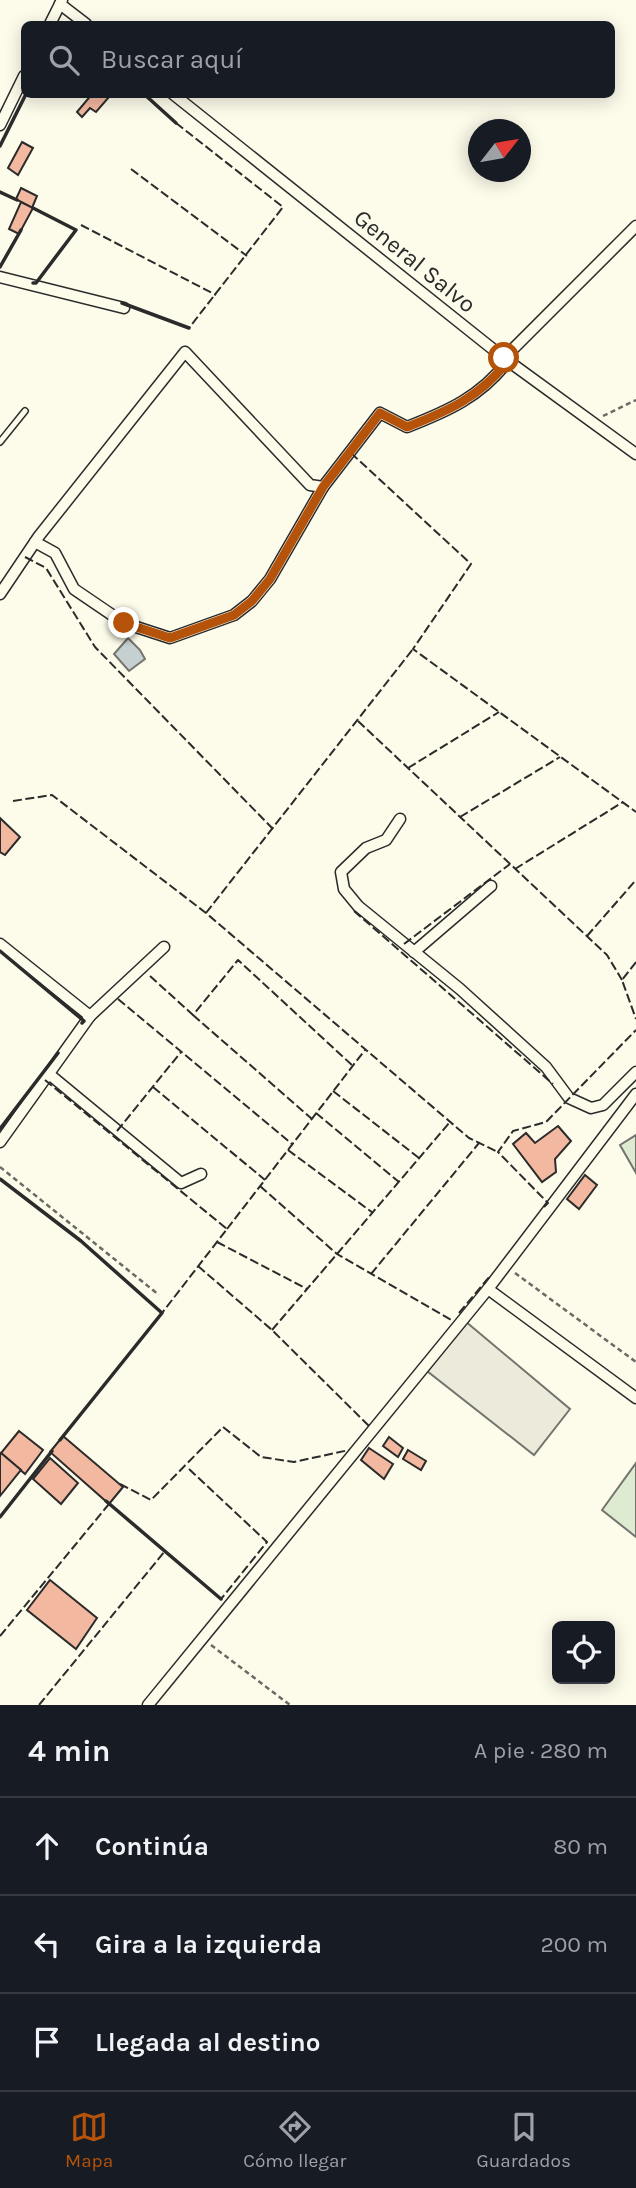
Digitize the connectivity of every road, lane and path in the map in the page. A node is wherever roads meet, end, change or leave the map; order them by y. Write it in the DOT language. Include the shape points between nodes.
graph roads {
  1 [pos="61,2"];
  2 [pos="52,21"];
  3 [pos="83,21"];
  4 [pos="21,82"];
  5 [pos="178,98"];
  6 [pos="0,125"];
  7 [pos="636,226"];
  8 [pos="0,277"];
  9 [pos="124,308"];
  10 [pos="506,360"];
  11 [pos="636,400"];
  12 [pos="25,411"];
  13 [pos="590,421"];
  14 [pos="0,442"];
  15 [pos="636,454"];
  16 [pos="323,487"];
  17 [pos="35,542"];
  18 [pos="0,594"];
  19 [pos="401,819"];
  20 [pos="491,886"];
  21 [pos="0,944"];
  22 [pos="164,947"];
  23 [pos="414,952"];
  24 [pos="90,1016"];
  25 [pos="636,1072"];
  26 [pos="49,1074"];
  27 [pos="636,1094"];
  28 [pos="0,1142"];
  29 [pos="0,1167"];
  30 [pos="201,1174"];
  31 [pos="504,1265"];
  32 [pos="488,1289"];
  33 [pos="159,1294"];
  34 [pos="636,1362"];
  35 [pos="636,1398"];
  36 [pos="203,1639"];
  37 [pos="148,1705"];
  38 [pos="290,1705"];
  1 -- 2 [label="street"];
  1 -- 3 [label="street"];
  4 -- 6 [label="street"];
  5 -- 10 [label="street, General Salvo"];
  7 -- 10 [label="street"];
  8 -- 9 [label="street"];
  10 -- 13 [label="street, General Salvo"];
  10 -- 16 [label="street" via="490,384 442,413 407,427 380,413"];
  11 -- 13 [label="path"];
  12 -- 14 [label="lane"];
  13 -- 15 [label="street, General Salvo"];
  16 -- 17 [label="street" via="270,579 252,601 234,615 170,638 124,623 74,589 55,552"];
  16 -- 17 [label="street" via="310,485 185,352"];
  17 -- 18 [label="street"];
  19 -- 23 [label="street" via="386,840 366,848 341,872 344,889 358,905"];
  20 -- 23 [label="street"];
  21 -- 24 [label="street"];
  22 -- 24 [label="street"];
  23 -- 25 [label="street" via="546,1067 569,1098 591,1108 603,1105"];
  24 -- 26 [label="street"];
  26 -- 28 [label="street"];
  26 -- 30 [label="street" via="181,1183"];
  27 -- 31 [label="street"];
  29 -- 33 [label="path"];
  31 -- 32 [label="street"];
  31 -- 34 [label="path"];
  32 -- 35 [label="street"];
  32 -- 36 [label="street"];
  36 -- 37 [label="street"];
  36 -- 38 [label="path"];
}
